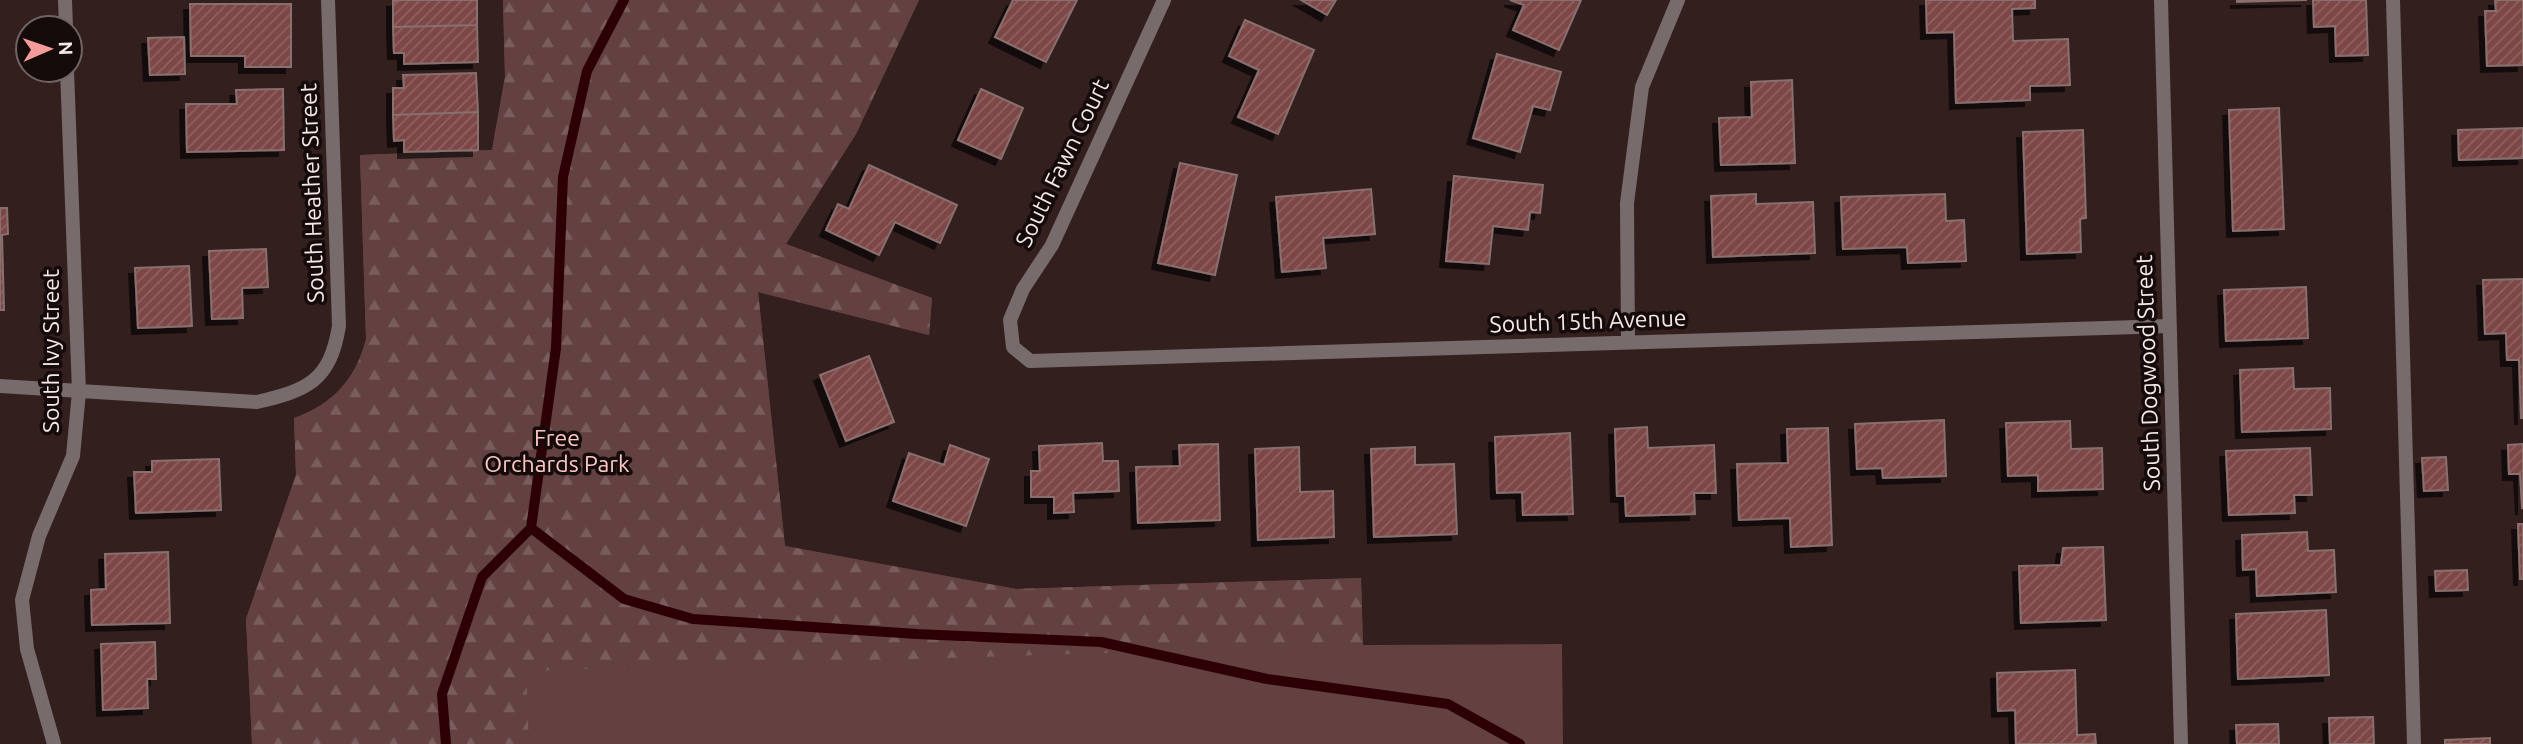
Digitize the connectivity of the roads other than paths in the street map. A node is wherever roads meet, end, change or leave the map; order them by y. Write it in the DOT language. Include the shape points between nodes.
graph roads {
  1 [pos="328,0"];
  2 [pos="1164,0"];
  3 [pos="1678,0"];
  4 [pos="2161,0"];
  5 [pos="2393,0"];
  6 [pos="68,84"];
  7 [pos="2169,326"];
  8 [pos="1628,342"];
  9 [pos="1013,347"];
  10 [pos="0,386"];
  11 [pos="79,392"];
  12 [pos="54,744"];
  13 [pos="2181,744"];
  14 [pos="2414,744"];
  1 -- 11 [label="street, South Heather Street" via="339,326 335,354 318,379 289,394 257,402"];
  2 -- 9 [label="street, South Fawn Court" via="1052,245 1023,289 1010,320"];
  3 -- 8 [label="street" via="1642,87 1627,203"];
  4 -- 7 [label="street, South Dogwood Street"];
  5 -- 14 [label="street"];
  6 -- 11 [label="street, South Ivy Street"];
  7 -- 8 [label="street, South 15th Avenue"];
  7 -- 13 [label="street, South Dogwood Street"];
  8 -- 9 [label="street, South 15th Avenue" via="1063,362 1030,361"];
  10 -- 11 [label="street"];
  11 -- 12 [label="street, South Ivy Street" via="73,456 38,536 22,600 27,649"];
}
